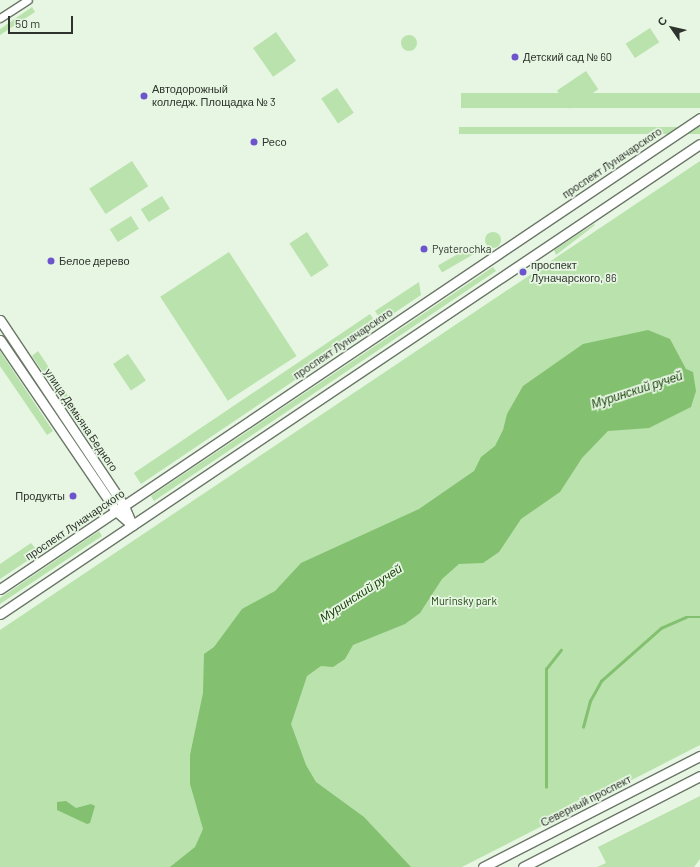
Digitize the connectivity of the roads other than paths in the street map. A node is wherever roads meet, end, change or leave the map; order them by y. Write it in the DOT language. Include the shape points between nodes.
graph roads {
  1 [pos="28,0"];
  2 [pos="0,18"];
  3 [pos="700,118"];
  4 [pos="700,144"];
  5 [pos="0,320"];
  6 [pos="0,340"];
  7 [pos="124,506"];
  8 [pos="116,511"];
  9 [pos="132,525"];
  10 [pos="0,589"];
  11 [pos="0,614"];
  12 [pos="700,756"];
  13 [pos="700,776"];
  14 [pos="482,867"];
  15 [pos="523,867"];
  1 -- 2 [label="street"];
  3 -- 7 [label="main road, проспект Луначарского"];
  4 -- 9 [label="main road"];
  5 -- 7 [label="main road, улица Демьяна Бедного"];
  6 -- 8 [label="main road, улица Демьяна Бедного"];
  7 -- 8 [label="main road, проспект Луначарского"];
  7 -- 9 [label="main road, улица Демьяна Бедного"];
  8 -- 9 [label="main road, улица Демьяна Бедного"];
  8 -- 10 [label="main road, проспект Луначарского"];
  9 -- 11 [label="main road"];
  12 -- 14 [label="main road, Северный проспект"];
  13 -- 15 [label="main road"];
}
